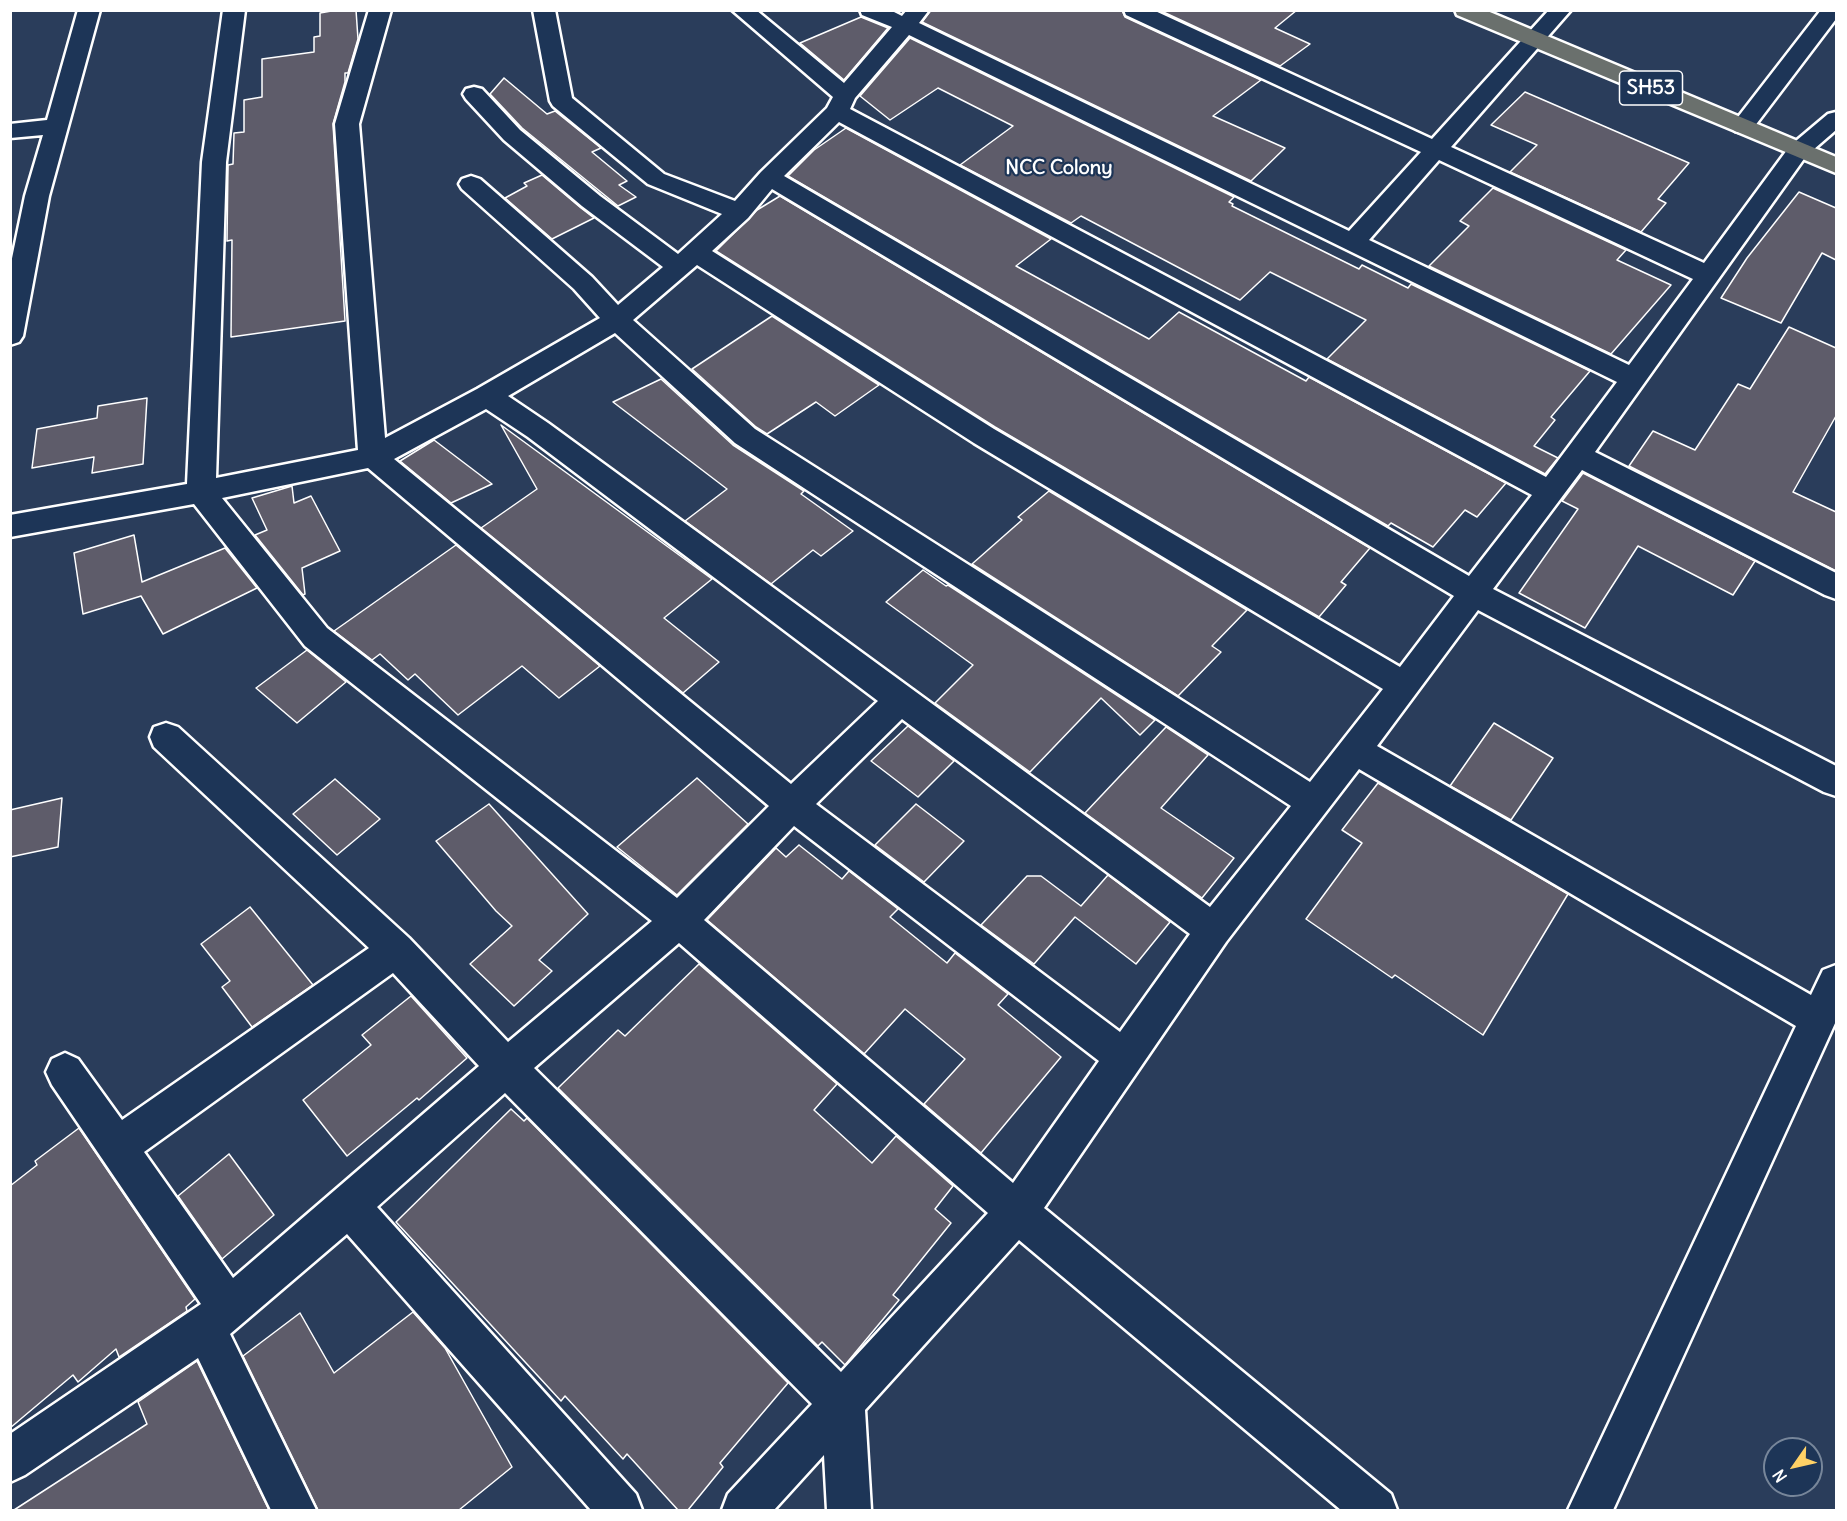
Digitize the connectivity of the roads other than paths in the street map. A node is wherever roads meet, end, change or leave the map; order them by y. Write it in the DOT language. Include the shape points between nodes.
graph roads {
  1 [pos="89,10"];
  2 [pos="234,10"];
  3 [pos="380,10"];
  4 [pos="544,10"];
  5 [pos="742,10"];
  6 [pos="870,10"];
  7 [pos="1134,10"];
  8 [pos="1465,10"];
  9 [pos="1561,10"];
  10 [pos="1832,10"];
  11 [pos="913,18"];
  12 [pos="1533,40"];
  13 [pos="474,94"];
  14 [pos="841,103"];
  15 [pos="1836,119"];
  16 [pos="57,126"];
  17 [pos="1743,126"];
  18 [pos="10,131"];
  19 [pos="1436,150"];
  20 [pos="1798,151"];
  21 [pos="1836,166"];
  22 [pos="769,177"];
  23 [pos="471,184"];
  24 [pos="739,212"];
  25 [pos="1354,241"];
  26 [pos="687,260"];
  27 [pos="1707,275"];
  28 [pos="617,320"];
  29 [pos="10,336"];
  30 [pos="1634,380"];
  31 [pos="487,396"];
  32 [pos="1576,455"];
  33 [pos="373,457"];
  34 [pos="201,492"];
  35 [pos="1550,492"];
  36 [pos="10,526"];
  37 [pos="1836,587"];
  38 [pos="1473,593"];
  39 [pos="1403,686"];
  40 [pos="900,700"];
  41 [pos="166,737"];
  42 [pos="1355,750"];
  43 [pos="1836,782"];
  44 [pos="1313,802"];
  45 [pos="792,805"];
  46 [pos="679,921"];
  47 [pos="1213,930"];
  48 [pos="396,950"];
  49 [pos="1836,982"];
  50 [pos="1819,1019"];
  51 [pos="1125,1058"];
  52 [pos="506,1067"];
  53 [pos="65,1072"];
  54 [pos="117,1147"];
  55 [pos="349,1206"];
  56 [pos="1017,1212"];
  57 [pos="217,1318"];
  58 [pos="843,1404"];
  59 [pos="10,1460"];
  60 [pos="294,1510"];
  61 [pos="620,1510"];
  62 [pos="744,1510"];
  63 [pos="849,1510"];
  64 [pos="1375,1510"];
  65 [pos="1590,1510"];
  1 -- 16 [label="street"];
  2 -- 34 [label="street" via="214,162"];
  3 -- 33 [label="street" via="347,124"];
  4 -- 24 [label="street" via="561,101 656,179"];
  5 -- 14 [label="street"];
  6 -- 11 [label="street"];
  7 -- 19 [label="street"];
  8 -- 12 [label="main road, SH53"];
  9 -- 12 [label="street"];
  10 -- 17 [label="street"];
  11 -- 14 [label="street"];
  11 -- 25 [label="street"];
  12 -- 17 [label="main road, SH53"];
  12 -- 19 [label="street"];
  13 -- 26 [label="street" via="513,135 591,201"];
  14 -- 22 [label="street"];
  14 -- 35 [label="street"];
  15 -- 20 [label="street"];
  16 -- 18 [label="street"];
  16 -- 29 [label="street" via="38,196"];
  17 -- 20 [label="main road, SH53"];
  19 -- 25 [label="street"];
  19 -- 27 [label="street"];
  20 -- 21 [label="main road, SH53"];
  20 -- 27 [label="street"];
  22 -- 24 [label="street"];
  22 -- 38 [label="street"];
  23 -- 28 [label="street" via="583,283"];
  24 -- 26 [label="street"];
  25 -- 30 [label="street"];
  26 -- 28 [label="street"];
  26 -- 39 [label="street"];
  27 -- 30 [label="street"];
  28 -- 31 [label="street"];
  28 -- 44 [label="street" via="745,436"];
  30 -- 32 [label="street"];
  31 -- 33 [label="street"];
  31 -- 40 [label="street"];
  32 -- 35 [label="street"];
  32 -- 37 [label="street"];
  33 -- 34 [label="street"];
  33 -- 45 [label="street"];
  34 -- 36 [label="street"];
  34 -- 46 [label="street" via="316,637"];
  35 -- 38 [label="street"];
  38 -- 39 [label="street"];
  38 -- 43 [label="street"];
  39 -- 42 [label="street"];
  40 -- 45 [label="street"];
  40 -- 47 [label="street"];
  41 -- 48 [label="street"];
  42 -- 44 [label="street"];
  42 -- 50 [label="street"];
  44 -- 47 [label="street"];
  45 -- 46 [label="street"];
  45 -- 51 [label="street"];
  46 -- 52 [label="street"];
  46 -- 56 [label="street"];
  47 -- 51 [label="street"];
  48 -- 52 [label="street"];
  48 -- 54 [label="street"];
  49 -- 50 [label="street"];
  50 -- 65 [label="street"];
  51 -- 56 [label="street"];
  52 -- 55 [label="street"];
  52 -- 58 [label="street"];
  53 -- 54 [label="street"];
  54 -- 57 [label="street"];
  55 -- 57 [label="street"];
  55 -- 61 [label="street"];
  56 -- 58 [label="street"];
  56 -- 64 [label="street"];
  57 -- 59 [label="street"];
  57 -- 60 [label="street"];
  58 -- 62 [label="street"];
  58 -- 63 [label="street"];
}
